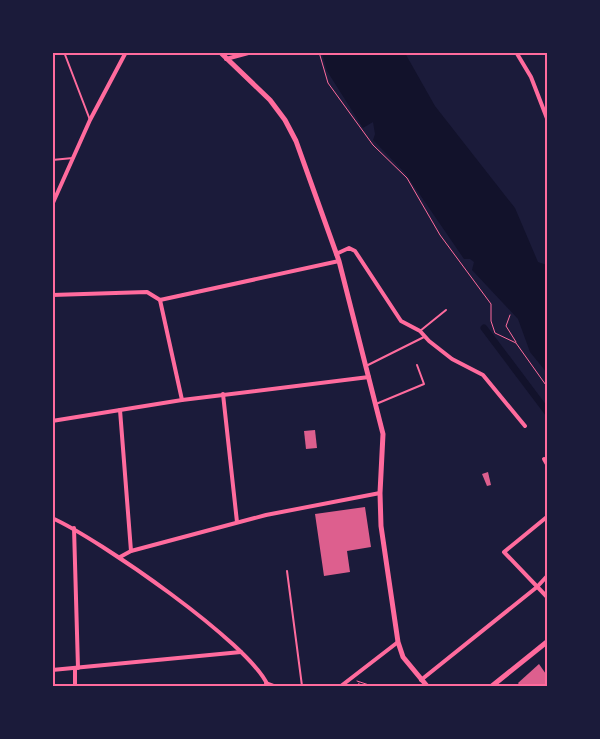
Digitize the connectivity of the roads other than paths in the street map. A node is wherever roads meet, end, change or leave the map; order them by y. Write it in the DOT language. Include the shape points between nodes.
graph roads {
  1 [pos="64,52"];
  2 [pos="126,52"];
  3 [pos="220,52"];
  4 [pos="252,52"];
  5 [pos="516,52"];
  6 [pos="226,59"];
  7 [pos="90,120"];
  8 [pos="548,122"];
  9 [pos="74,158"];
  10 [pos="52,160"];
  11 [pos="52,205"];
  12 [pos="336,254"];
  13 [pos="338,260"];
  14 [pos="52,295"];
  15 [pos="160,300"];
  16 [pos="446,310"];
  17 [pos="420,331"];
  18 [pos="424,337"];
  19 [pos="416,365"];
  20 [pos="366,366"];
  21 [pos="369,377"];
  22 [pos="223,394"];
  23 [pos="182,400"];
  24 [pos="376,404"];
  25 [pos="120,410"];
  26 [pos="52,421"];
  27 [pos="525,426"];
  28 [pos="544,459"];
  29 [pos="548,466"];
  30 [pos="380,494"];
  31 [pos="548,516"];
  32 [pos="52,518"];
  33 [pos="238,522"];
  34 [pos="74,528"];
  35 [pos="131,551"];
  36 [pos="120,557"];
  37 [pos="287,571"];
  38 [pos="548,575"];
  39 [pos="537,587"];
  40 [pos="548,598"];
  41 [pos="548,640"];
  42 [pos="398,642"];
  43 [pos="241,652"];
  44 [pos="76,668"];
  45 [pos="52,670"];
  46 [pos="421,680"];
  47 [pos="267,685"];
  48 [pos="75,686"];
  49 [pos="274,686"];
  50 [pos="302,686"];
  51 [pos="341,686"];
  52 [pos="427,686"];
  53 [pos="492,686"];
  1 -- 7 [label="lane"];
  2 -- 7 [label="street"];
  3 -- 6 [label="street"];
  4 -- 6 [label="street"];
  5 -- 8 [label="street" via="531,77"];
  6 -- 12 [label="street" via="270,100 285,120"];
  7 -- 9 [label="street"];
  9 -- 10 [label="lane"];
  9 -- 11 [label="street"];
  12 -- 13 [label="street"];
  12 -- 17 [label="street" via="349,248 355,251 398,317"];
  13 -- 15 [label="street"];
  13 -- 20 [label="street"];
  14 -- 15 [label="street" via="147,292"];
  15 -- 23 [label="street"];
  16 -- 17 [label="lane"];
  17 -- 18 [label="street"];
  18 -- 20 [label="lane"];
  18 -- 27 [label="street" via="452,359 483,375"];
  19 -- 24 [label="lane" via="424,384"];
  20 -- 21 [label="street"];
  21 -- 22 [label="street"];
  21 -- 24 [label="street"];
  22 -- 23 [label="street"];
  22 -- 33 [label="street"];
  23 -- 25 [label="street"];
  24 -- 30 [label="street" via="383,434"];
  25 -- 26 [label="street"];
  25 -- 35 [label="street"];
  28 -- 29 [label="street"];
  30 -- 33 [label="street"];
  30 -- 42 [label="street" via="381,526"];
  31 -- 39 [label="street" via="504,552"];
  32 -- 34 [label="street"];
  33 -- 35 [label="street"];
  34 -- 36 [label="street"];
  34 -- 44 [label="street"];
  35 -- 36 [label="street"];
  36 -- 43 [label="street"];
  37 -- 50 [label="lane"];
  38 -- 39 [label="street"];
  39 -- 40 [label="street"];
  39 -- 46 [label="street"];
  41 -- 53 [label="street"];
  42 -- 46 [label="street" via="403,657"];
  42 -- 51 [label="street"];
  43 -- 44 [label="street"];
  43 -- 47 [label="street"];
  44 -- 45 [label="street"];
  44 -- 48 [label="street"];
  46 -- 52 [label="street"];
  47 -- 49 [label="street"];
}
